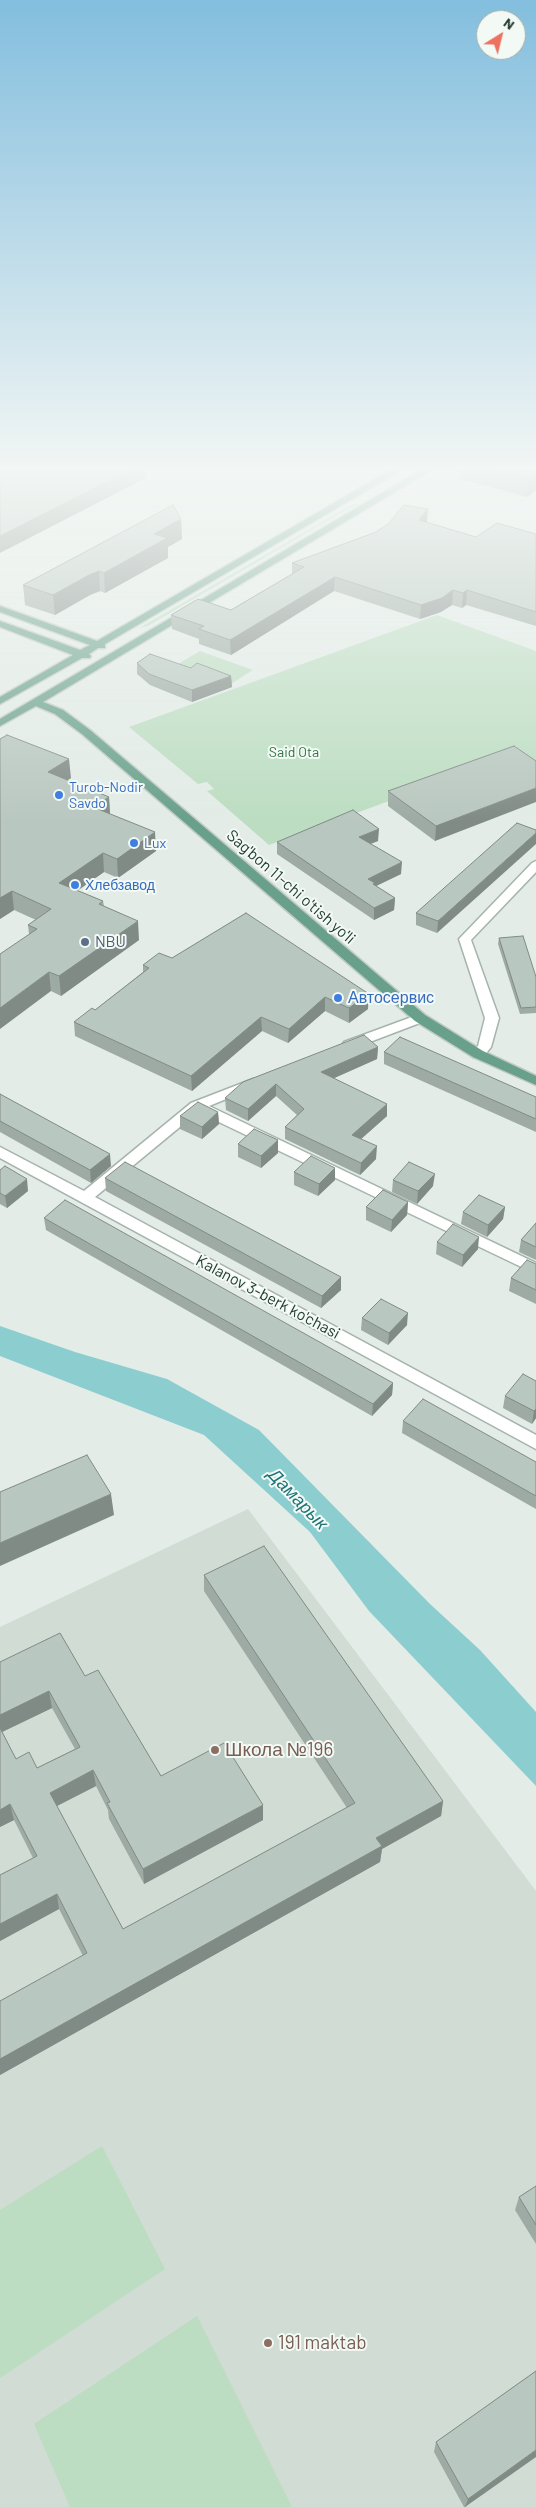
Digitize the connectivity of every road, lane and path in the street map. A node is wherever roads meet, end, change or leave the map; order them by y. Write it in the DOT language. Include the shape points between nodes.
graph roads {
  1 [pos="195,588"];
  2 [pos="227,588"];
  3 [pos="0,609"];
  4 [pos="0,624"];
  5 [pos="98,644"];
  6 [pos="118,652"];
  7 [pos="81,654"];
  8 [pos="102,661"];
  9 [pos="0,701"];
  10 [pos="35,702"];
  11 [pos="0,723"];
  12 [pos="536,866"];
  13 [pos="420,1018"];
  14 [pos="335,1051"];
  15 [pos="478,1054"];
  16 [pos="266,1078"];
  17 [pos="536,1081"];
  18 [pos="196,1106"];
  19 [pos="0,1152"];
  20 [pos="85,1198"];
  21 [pos="536,1269"];
  22 [pos="536,1443"];
  1 -- 5 [label="main road"];
  2 -- 6 [label="main road"];
  3 -- 5 [label="main road"];
  4 -- 7 [label="main road"];
  5 -- 6 [label="main road"];
  5 -- 7 [label="main road"];
  6 -- 8 [label="main road"];
  7 -- 8 [label="main road"];
  7 -- 9 [label="main road"];
  8 -- 10 [label="main road"];
  10 -- 11 [label="main road"];
  10 -- 13 [label="main road, Sag'bon 11-chi o'tish yo'li" via="59,712 86,732"];
  12 -- 15 [label="street" via="465,940 492,1018 484,1047"];
  13 -- 14 [label="street"];
  13 -- 15 [label="main road, Sag'bon 11-chi o'tish yo'li"];
  15 -- 17 [label="main road, Sag'bon 11-chi o'tish yo'li"];
  16 -- 18 [label="street"];
  18 -- 20 [label="street"];
  18 -- 21 [label="street"];
  19 -- 20 [label="street, Kalanov 3-berk ko'chasi"];
  20 -- 22 [label="street, Kalanov 3-berk ko'chasi"];
}
